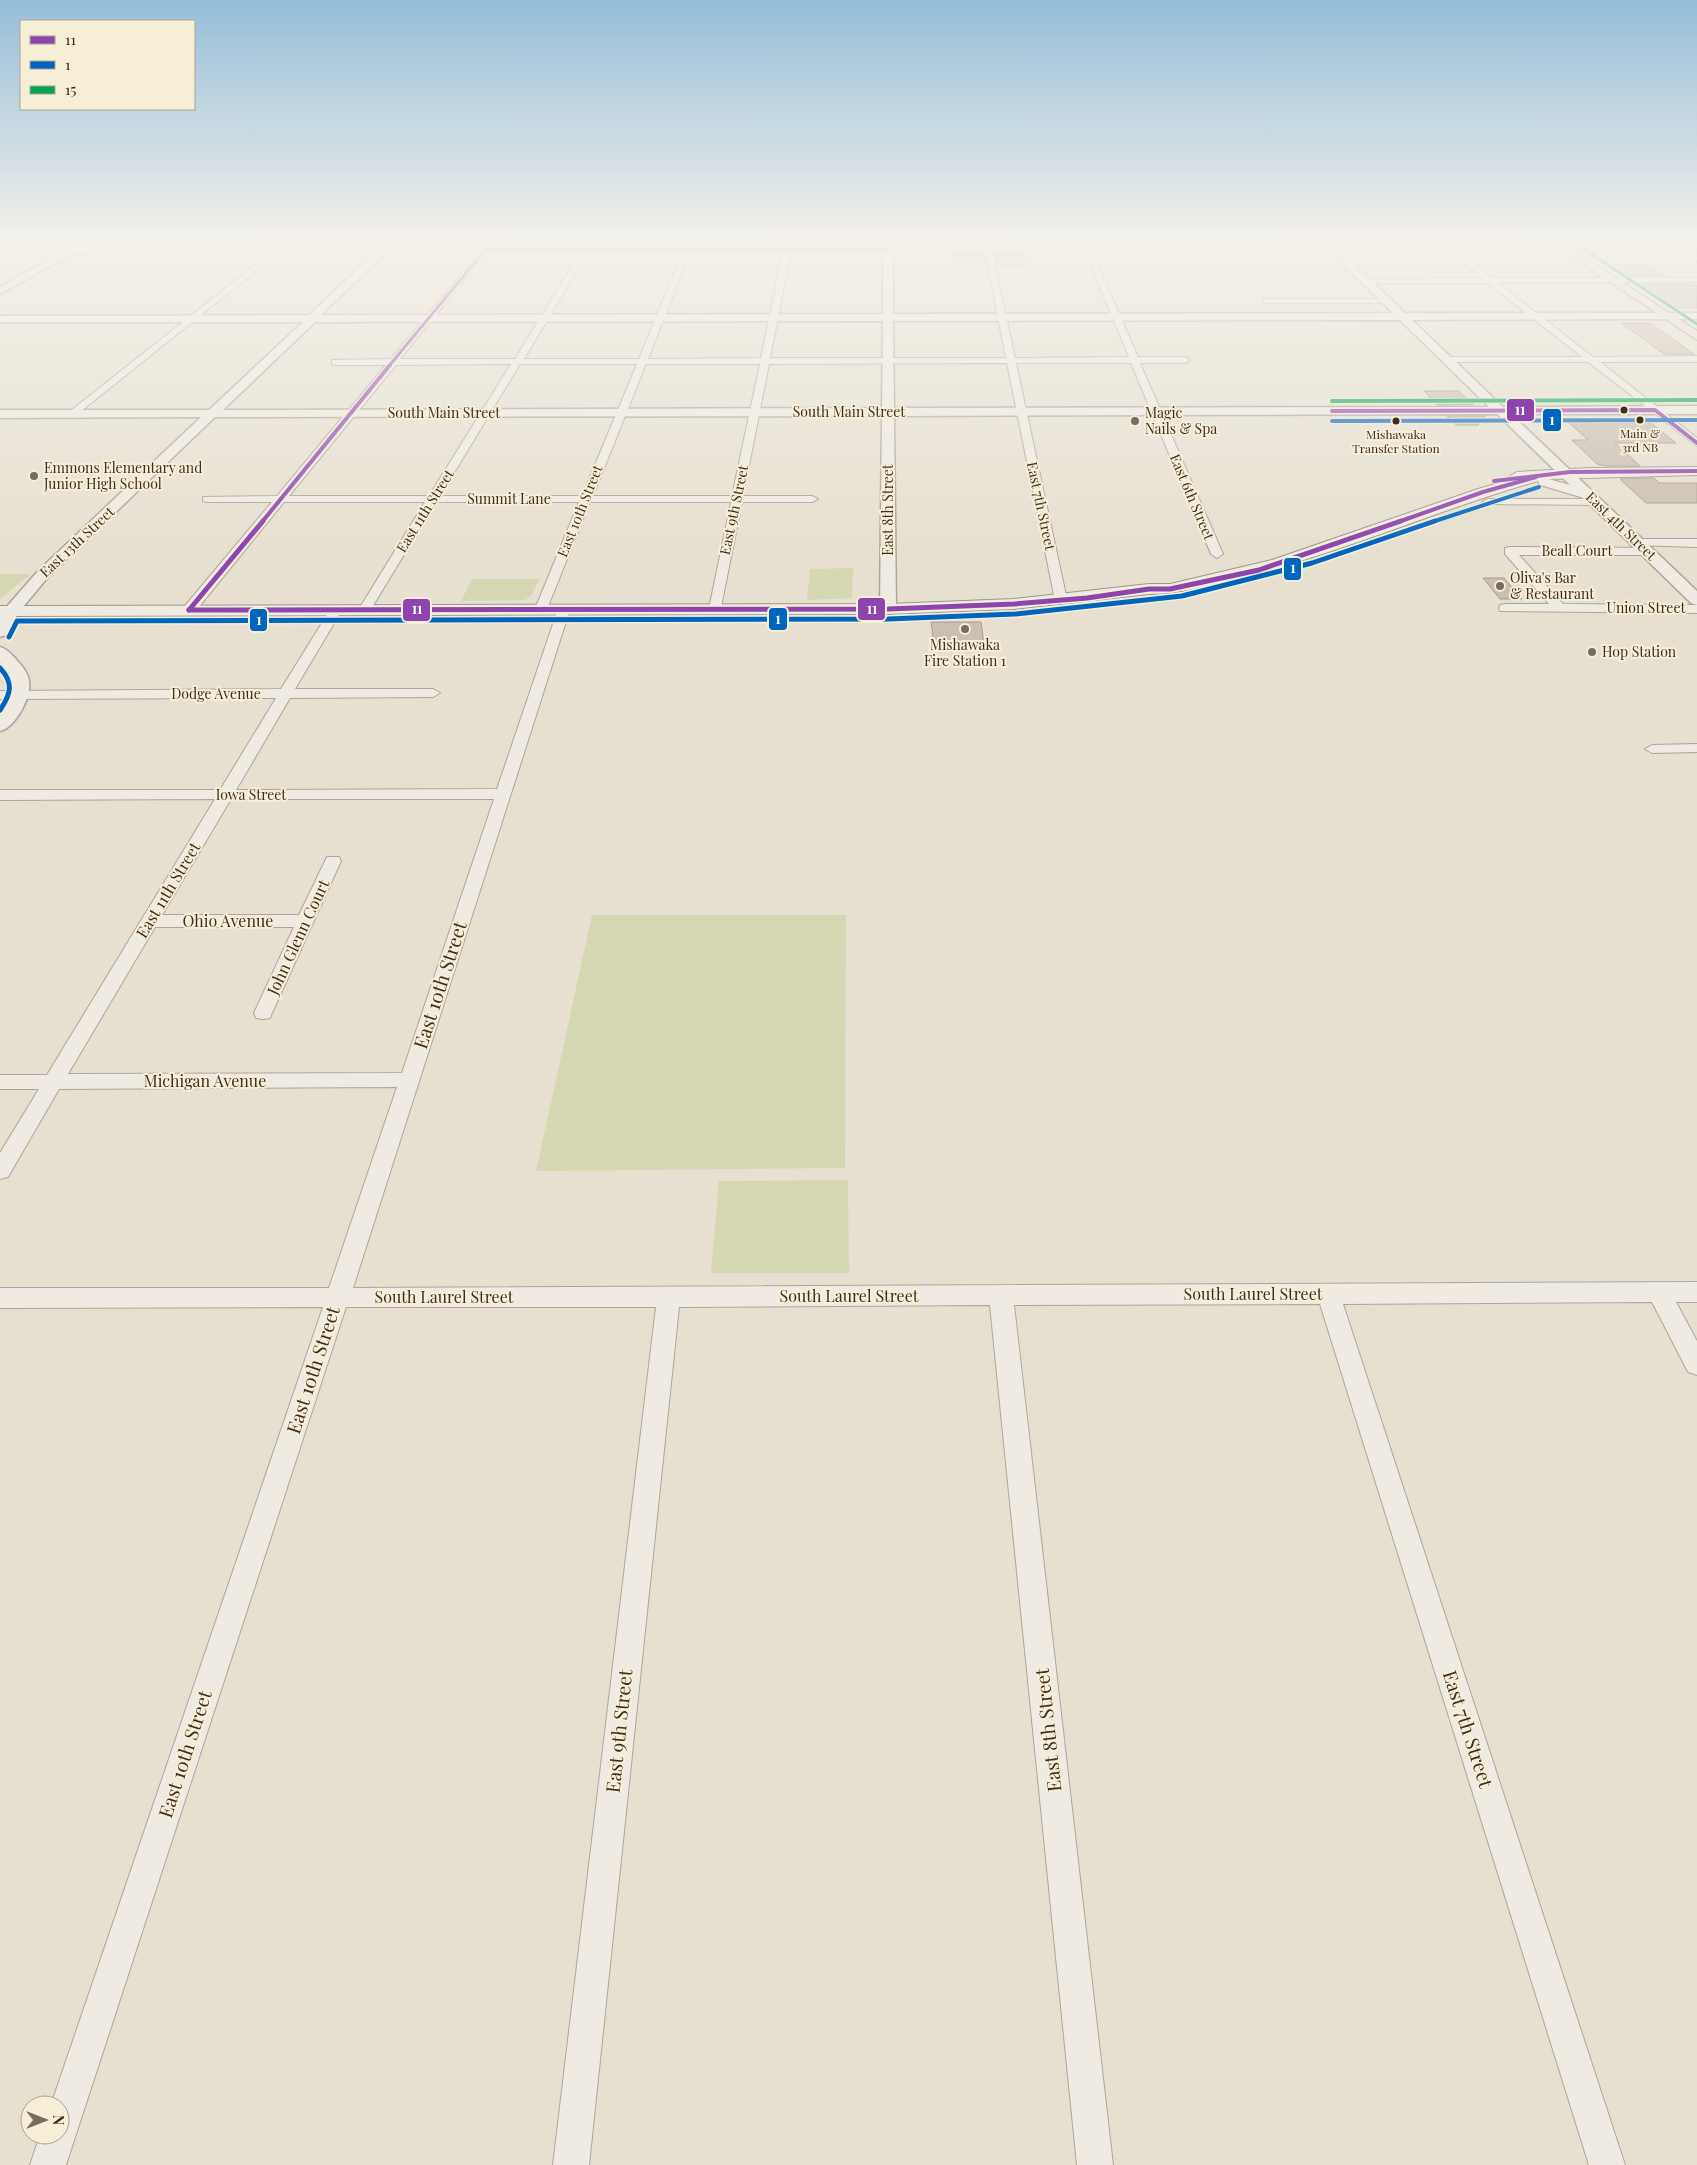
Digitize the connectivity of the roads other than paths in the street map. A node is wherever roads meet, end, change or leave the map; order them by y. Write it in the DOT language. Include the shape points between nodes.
graph roads {
  1 [pos="162,343"];
  2 [pos="286,343"];
  3 [pos="410,343"];
  4 [pos="529,343"];
  5 [pos="649,343"];
  6 [pos="768,343"];
  7 [pos="888,343"];
  8 [pos="1006,343"];
  9 [pos="1126,343"];
  10 [pos="1431,343"];
  11 [pos="1570,343"];
  12 [pos="1697,359"];
  13 [pos="1009,360"];
  14 [pos="1134,360"];
  15 [pos="1186,360"];
  16 [pos="1449,360"];
  17 [pos="1592,360"];
  18 [pos="518,361"];
  19 [pos="642,361"];
  20 [pos="764,361"];
  21 [pos="888,361"];
  22 [pos="335,362"];
  23 [pos="395,362"];
  24 [pos="1655,410"];
  25 [pos="1697,410"];
  26 [pos="1502,411"];
  27 [pos="755,412"];
  28 [pos="888,412"];
  29 [pos="1021,412"];
  30 [pos="1155,412"];
  31 [pos="486,413"];
  32 [pos="620,413"];
  33 [pos="0,414"];
  34 [pos="72,414"];
  35 [pos="212,414"];
  36 [pos="351,414"];
  37 [pos="1697,444"];
  38 [pos="1697,471"];
  39 [pos="1566,474"];
  40 [pos="1536,477"];
  41 [pos="1516,483"];
  42 [pos="1592,498"];
  43 [pos="207,499"];
  44 [pos="586,499"];
  45 [pos="736,499"];
  46 [pos="812,499"];
  47 [pos="281,500"];
  48 [pos="432,500"];
  49 [pos="1488,502"];
  50 [pos="1697,543"];
  51 [pos="1642,547"];
  52 [pos="1217,554"];
  53 [pos="1149,589"];
  54 [pos="1061,600"];
  55 [pos="1697,600"];
  56 [pos="1505,608"];
  57 [pos="1559,608"];
  58 [pos="553,609"];
  59 [pos="715,609"];
  60 [pos="888,609"];
  61 [pos="1697,609"];
  62 [pos="190,610"];
  63 [pos="336,610"];
  64 [pos="365,610"];
  65 [pos="5,611"];
  66 [pos="0,632"];
  67 [pos="0,652"];
  68 [pos="432,693"];
  69 [pos="19,694"];
  70 [pos="286,694"];
  71 [pos="0,695"];
  72 [pos="0,726"];
  73 [pos="1697,748"];
  74 [pos="1652,749"];
  75 [pos="227,794"];
  76 [pos="502,794"];
  77 [pos="0,795"];
  78 [pos="333,861"];
  79 [pos="150,920"];
  80 [pos="306,921"];
  81 [pos="264,1012"];
  82 [pos="409,1080"];
  83 [pos="0,1082"];
  84 [pos="54,1082"];
  85 [pos="0,1171"];
  86 [pos="1659,1292"];
  87 [pos="1697,1292"];
  88 [pos="1328,1294"];
  89 [pos="669,1296"];
  90 [pos="1001,1296"];
  91 [pos="338,1297"];
  92 [pos="0,1298"];
  93 [pos="1697,1364"];
  94 [pos="70,2100"];
  95 [pos="55,2145"];
  96 [pos="48,2165"];
  97 [pos="571,2165"];
  98 [pos="1095,2165"];
  99 [pos="1607,2165"];
  1 -- 34 [label="street"];
  2 -- 35 [label="street, East 13th Street"];
  3 -- 23 [label="street"];
  4 -- 18 [label="street, East 11th Street"];
  5 -- 19 [label="street, East 10th Street"];
  6 -- 20 [label="street, East 9th Street"];
  7 -- 21 [label="street, East 8th Street"];
  8 -- 13 [label="street, East 7th Street"];
  9 -- 14 [label="street, East 6th Street"];
  10 -- 16 [label="street, East 4th Street"];
  11 -- 17 [label="street"];
  12 -- 17 [label="street"];
  13 -- 14 [label="street"];
  13 -- 21 [label="street"];
  13 -- 29 [label="street, East 7th Street"];
  14 -- 15 [label="street"];
  14 -- 30 [label="street, East 6th Street"];
  16 -- 17 [label="street"];
  16 -- 26 [label="street, East 4th Street"];
  17 -- 24 [label="street"];
  18 -- 19 [label="street"];
  18 -- 23 [label="street"];
  18 -- 31 [label="street, East 11th Street"];
  19 -- 20 [label="street"];
  19 -- 32 [label="street, East 10th Street"];
  20 -- 21 [label="street"];
  20 -- 27 [label="street, East 9th Street"];
  21 -- 28 [label="street, East 8th Street"];
  22 -- 23 [label="street"];
  23 -- 36 [label="street"];
  24 -- 25 [label="street, South Main Street"];
  24 -- 26 [label="street, South Main Street"];
  24 -- 37 [label="street"];
  26 -- 30 [label="street, South Main Street"];
  26 -- 39 [label="street, East 4th Street"];
  27 -- 28 [label="street, South Main Street"];
  27 -- 32 [label="street, South Main Street"];
  27 -- 45 [label="street, East 9th Street"];
  28 -- 29 [label="street, South Main Street"];
  28 -- 60 [label="street, East 8th Street"];
  29 -- 30 [label="street, South Main Street"];
  29 -- 54 [label="street, East 7th Street"];
  30 -- 52 [label="street, East 6th Street"];
  31 -- 32 [label="street, South Main Street"];
  31 -- 36 [label="street, South Main Street"];
  31 -- 48 [label="street, East 11th Street"];
  32 -- 44 [label="street, East 10th Street"];
  33 -- 34 [label="street, South Main Street"];
  34 -- 35 [label="street, South Main Street"];
  35 -- 36 [label="street, South Main Street"];
  35 -- 65 [label="street, East 13th Street"];
  36 -- 47 [label="street"];
  38 -- 39 [label="main road"];
  39 -- 40 [label="main road"];
  39 -- 42 [label="street, East 4th Street"];
  40 -- 41 [label="main road"];
  40 -- 53 [label="main road" via="1517,476 1492,481 1273,557 1162,581"];
  41 -- 42 [label="main road" via="1550,483"];
  41 -- 53 [label="main road" via="1277,564 1170,589"];
  42 -- 49 [label="street"];
  42 -- 51 [label="street, East 4th Street"];
  43 -- 47 [label="street, Summit Lane"];
  44 -- 45 [label="street, Summit Lane"];
  44 -- 48 [label="street, Summit Lane"];
  44 -- 58 [label="street, East 10th Street"];
  45 -- 46 [label="street, Summit Lane"];
  45 -- 59 [label="street, East 9th Street"];
  47 -- 48 [label="street, Summit Lane"];
  47 -- 62 [label="street"];
  48 -- 64 [label="street, East 11th Street"];
  50 -- 51 [label="street, Beall Court"];
  51 -- 55 [label="street, East 4th Street"];
  51 -- 57 [label="street, Beall Court" via="1509,550"];
  53 -- 54 [label="main road"];
  54 -- 60 [label="main road" via="975,607"];
  56 -- 57 [label="street, Union Street"];
  57 -- 61 [label="street, Union Street"];
  58 -- 59 [label="main road"];
  58 -- 64 [label="main road"];
  58 -- 76 [label="street, East 10th Street"];
  59 -- 60 [label="main road"];
  62 -- 63 [label="main road"];
  62 -- 65 [label="main road"];
  63 -- 64 [label="main road"];
  63 -- 70 [label="street, East 11th Street"];
  65 -- 66 [label="street, East 13th Street"];
  67 -- 69 [label="street" via="17,671 21,688"];
  68 -- 70 [label="street, Dodge Avenue"];
  69 -- 70 [label="street, Dodge Avenue"];
  69 -- 71 [label="street, Dodge Avenue"];
  69 -- 72 [label="street" via="16,704"];
  70 -- 75 [label="street, East 11th Street"];
  73 -- 74 [label="street"];
  75 -- 76 [label="street, Iowa Street"];
  75 -- 77 [label="street, Iowa Street"];
  75 -- 79 [label="street, East 11th Street"];
  76 -- 82 [label="street, East 10th Street"];
  78 -- 80 [label="street, John Glenn Court"];
  79 -- 80 [label="street, Ohio Avenue"];
  79 -- 84 [label="street, East 11th Street"];
  80 -- 81 [label="street, John Glenn Court"];
  82 -- 84 [label="street, Michigan Avenue"];
  82 -- 91 [label="street, East 10th Street"];
  83 -- 84 [label="street, Michigan Avenue"];
  84 -- 85 [label="street, East 11th Street"];
  86 -- 87 [label="street, South Laurel Street"];
  86 -- 88 [label="street, South Laurel Street"];
  86 -- 93 [label="street"];
  88 -- 90 [label="street, South Laurel Street"];
  88 -- 99 [label="street, East 7th Street"];
  89 -- 90 [label="street, South Laurel Street"];
  89 -- 91 [label="street, South Laurel Street"];
  89 -- 97 [label="street, East 9th Street"];
  90 -- 98 [label="street, East 8th Street"];
  91 -- 92 [label="street, South Laurel Street"];
  91 -- 94 [label="street, East 10th Street"];
  95 -- 96 [label="street"];
}
